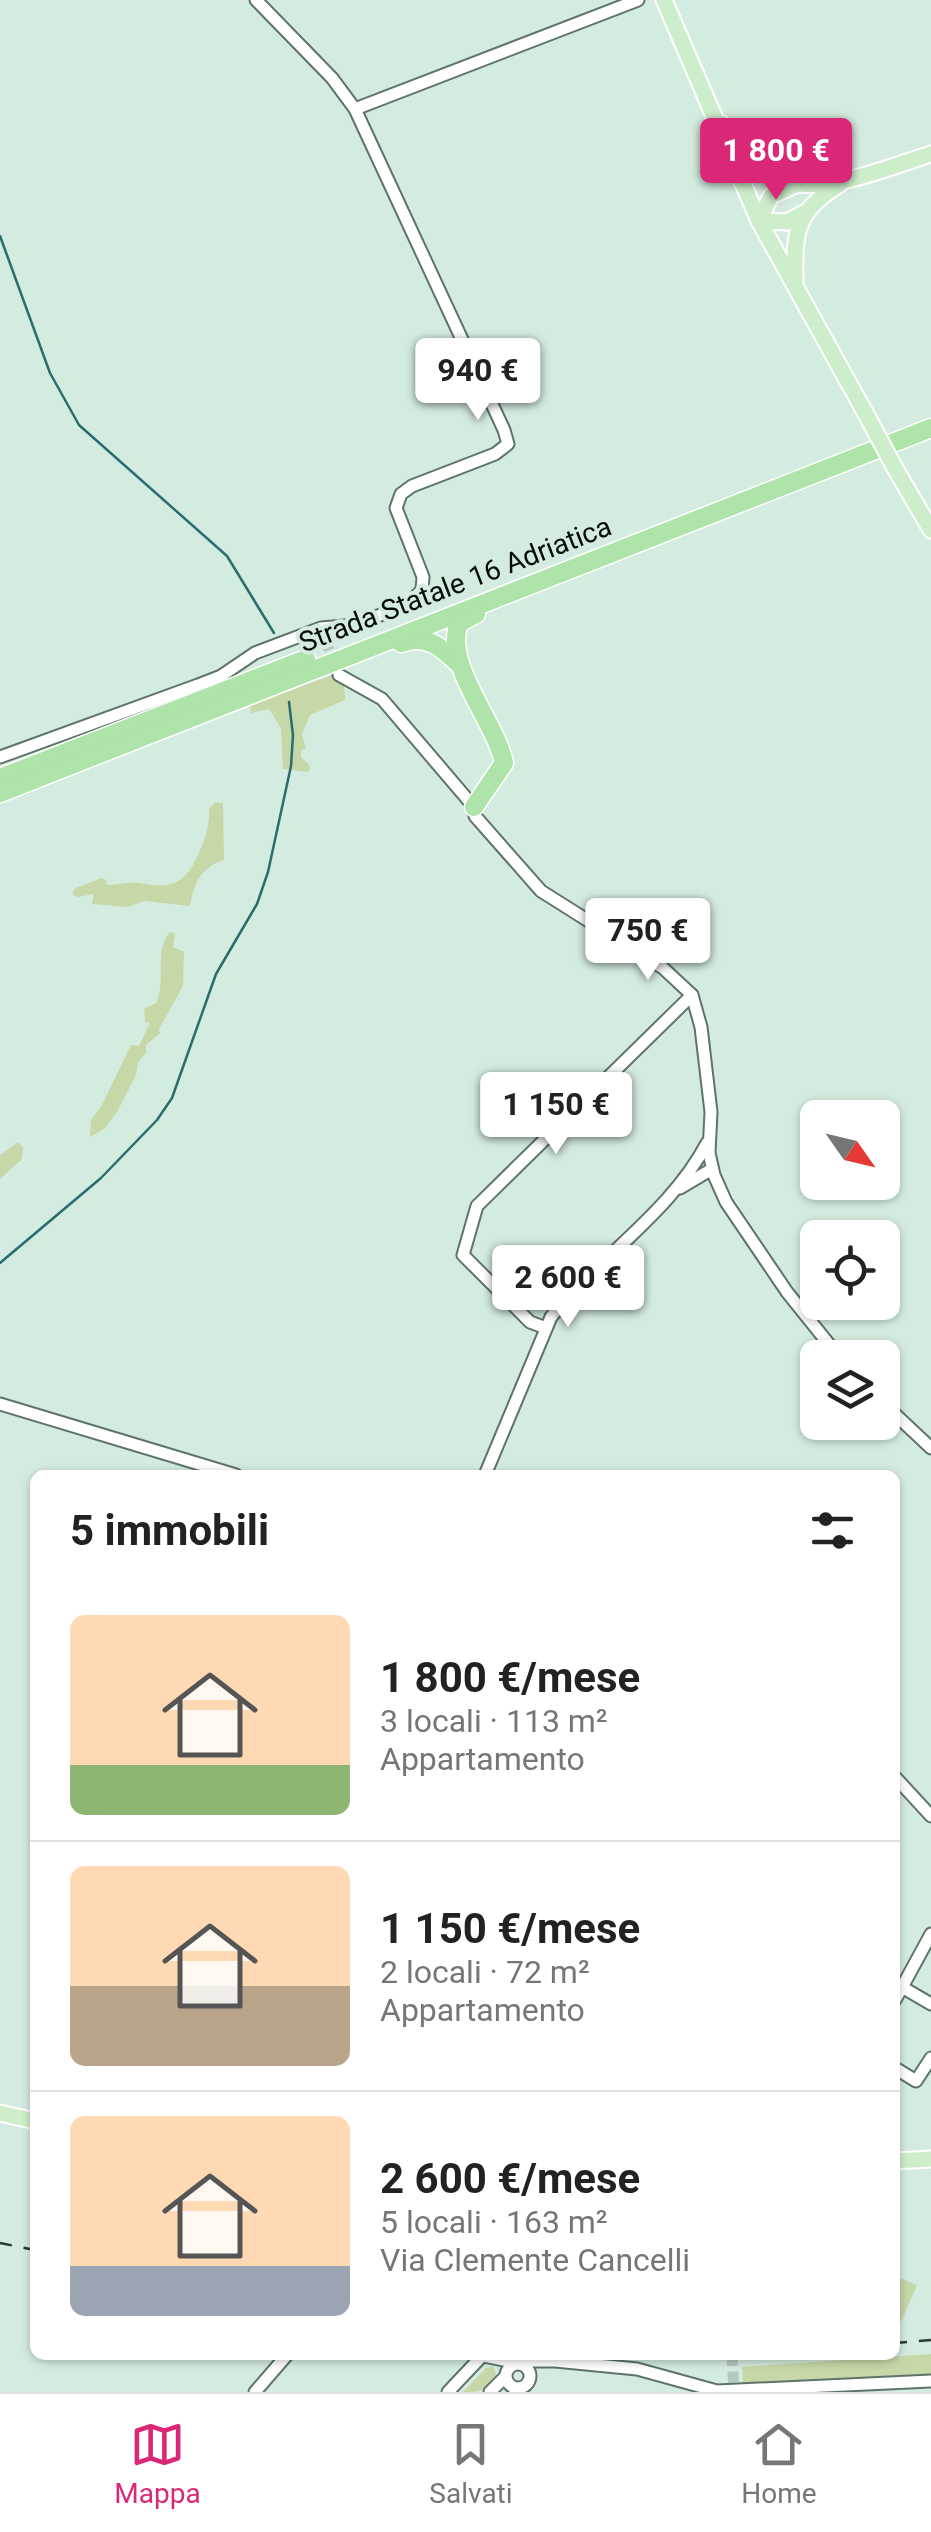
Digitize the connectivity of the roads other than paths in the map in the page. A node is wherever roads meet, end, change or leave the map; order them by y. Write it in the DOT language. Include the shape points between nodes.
graph roads {
  1 [pos="256,0"];
  2 [pos="638,0"];
  3 [pos="664,0"];
  4 [pos="355,109"];
  5 [pos="712,114"];
  6 [pos="931,154"];
  7 [pos="851,177"];
  8 [pos="798,184"];
  9 [pos="806,212"];
  10 [pos="759,221"];
  11 [pos="795,286"];
  12 [pos="931,416"];
  13 [pos="931,428"];
  14 [pos="931,530"];
  15 [pos="564,571"];
  16 [pos="460,665"];
  17 [pos="339,667"];
  18 [pos="0,758"];
  19 [pos="0,778"];
  20 [pos="0,793"];
  21 [pos="471,816"];
  22 [pos="692,994"];
  23 [pos="710,1138"];
  24 [pos="712,1166"];
  25 [pos="692,1175"];
  26 [pos="717,1182"];
  27 [pos="546,1328"];
  28 [pos="826,1340"];
  29 [pos="0,1404"];
  30 [pos="900,1419"];
  31 [pos="931,1448"];
  32 [pos="219,1470"];
  33 [pos="486,1470"];
  34 [pos="900,1782"];
  35 [pos="931,1816"];
  36 [pos="931,1934"];
  37 [pos="900,1982"];
  38 [pos="900,1986"];
  39 [pos="931,2004"];
  40 [pos="931,2058"];
  41 [pos="900,2071"];
  42 [pos="0,2113"];
  43 [pos="30,2120"];
  44 [pos="931,2158"];
  45 [pos="900,2161"];
  46 [pos="283,2360"];
  47 [pos="476,2360"];
  48 [pos="486,2360"];
  49 [pos="503,2360"];
  50 [pos="521,2364"];
  51 [pos="579,2364"];
  52 [pos="506,2375"];
  53 [pos="931,2381"];
  54 [pos="517,2388"];
  55 [pos="849,2389"];
  56 [pos="254,2392"];
  57 [pos="448,2392"];
  58 [pos="490,2392"];
  59 [pos="750,2392"];
  1 -- 4 [label="street"];
  2 -- 4 [label="street"];
  3 -- 5 [label="main road"];
  4 -- 18 [label="street" via="508,444 401,494 396,508 424,578 409,603 256,654 210,680"];
  5 -- 8 [label="main road" via="749,154"];
  5 -- 10 [label="main road"];
  6 -- 7 [label="main road"];
  7 -- 8 [label="main road"];
  7 -- 9 [label="main road"];
  8 -- 10 [label="main road" via="771,196"];
  9 -- 10 [label="main road" via="787,222"];
  9 -- 11 [label="main road" via="794,239"];
  10 -- 11 [label="main road"];
  11 -- 14 [label="main road, bridge"];
  12 -- 19 [label="highway, Strada Statale 16 Adriatica"];
  13 -- 15 [label="highway, Strada Statale 16 Adriatica"];
  15 -- 16 [label="highway" via="542,588 459,622"];
  15 -- 17 [label="highway, Strada Statale 16 Adriatica"];
  16 -- 17 [label="highway" via="442,648 414,638"];
  16 -- 21 [label="highway" via="504,764"];
  17 -- 20 [label="highway, Strada Statale 16 Adriatica"];
  17 -- 21 [label="street" via="346,682 382,699"];
  21 -- 22 [label="street" via="541,890"];
  22 -- 23 [label="street"];
  22 -- 27 [label="street" via="477,1206 463,1254 530,1322"];
  23 -- 24 [label="street"];
  23 -- 25 [label="street"];
  24 -- 25 [label="street"];
  24 -- 26 [label="street"];
  25 -- 26 [label="street"];
  25 -- 27 [label="street" via="568,1297"];
  26 -- 28 [label="street"];
  27 -- 33 [label="street"];
  29 -- 32 [label="street"];
  30 -- 31 [label="street"];
  34 -- 35 [label="street"];
  36 -- 37 [label="street"];
  38 -- 39 [label="street"];
  40 -- 41 [label="street" via="916,2081"];
  42 -- 43 [label="main road"];
  44 -- 45 [label="main road"];
  46 -- 56 [label="street"];
  47 -- 57 [label="street"];
  48 -- 52 [label="street"];
  49 -- 50 [label="street"];
  50 -- 51 [label="street"];
  50 -- 52 [label="street"];
  50 -- 54 [label="street" via="530,2375"];
  51 -- 54 [label="street" via="548,2369"];
  51 -- 59 [label="street"];
  52 -- 54 [label="street"];
  52 -- 58 [label="street"];
  53 -- 55 [label="street"];
  55 -- 59 [label="street"];
}
